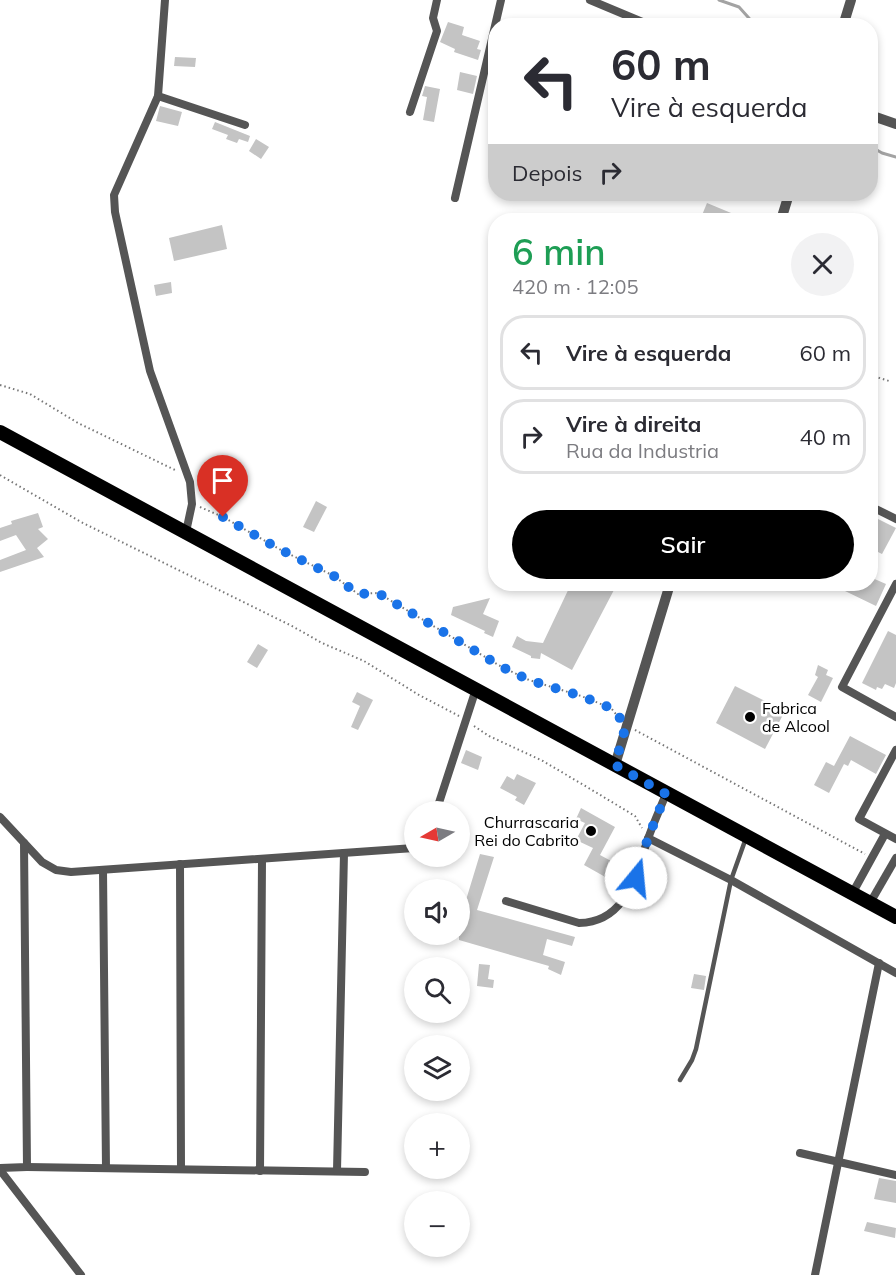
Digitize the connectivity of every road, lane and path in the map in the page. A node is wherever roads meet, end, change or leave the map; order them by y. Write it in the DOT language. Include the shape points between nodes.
graph roads {
  1 [pos="165,0"];
  2 [pos="437,0"];
  3 [pos="501,0"];
  4 [pos="590,0"];
  5 [pos="851,0"];
  6 [pos="497,18"];
  7 [pos="633,18"];
  8 [pos="845,18"];
  9 [pos="488,56"];
  10 [pos="158,96"];
  11 [pos="410,112"];
  12 [pos="878,118"];
  13 [pos="246,124"];
  14 [pos="896,124"];
  15 [pos="455,198"];
  16 [pos="878,378"];
  17 [pos="889,381"];
  18 [pos="0,385"];
  19 [pos="0,432"];
  20 [pos="0,475"];
  21 [pos="190,482"];
  22 [pos="192,504"];
  23 [pos="878,510"];
  24 [pos="896,519"];
  25 [pos="186,532"];
  26 [pos="896,584"];
  27 [pos="668,591"];
  28 [pos="476,689"];
  29 [pos="896,717"];
  30 [pos="465,719"];
  31 [pos="626,725"];
  32 [pos="896,750"];
  33 [pos="615,765"];
  34 [pos="666,794"];
  35 [pos="439,801"];
  36 [pos="0,817"];
  37 [pos="885,834"];
  38 [pos="747,837"];
  39 [pos="648,838"];
  40 [pos="896,839"];
  41 [pos="24,843"];
  42 [pos="404,849"];
  43 [pos="344,853"];
  44 [pos="872,858"];
  45 [pos="896,858"];
  46 [pos="262,860"];
  47 [pos="180,864"];
  48 [pos="104,870"];
  49 [pos="731,880"];
  50 [pos="852,894"];
  51 [pos="506,901"];
  52 [pos="870,903"];
  53 [pos="896,917"];
  54 [pos="879,963"];
  55 [pos="896,973"];
  56 [pos="680,1080"];
  57 [pos="800,1153"];
  58 [pos="838,1161"];
  59 [pos="27,1167"];
  60 [pos="106,1168"];
  61 [pos="0,1169"];
  62 [pos="181,1169"];
  63 [pos="260,1171"];
  64 [pos="338,1171"];
  65 [pos="365,1172"];
  66 [pos="896,1175"];
  67 [pos="81,1275"];
  68 [pos="815,1275"];
  1 -- 10 [label="street"];
  2 -- 11 [label="street" via="437,31"];
  3 -- 6 [label="street"];
  4 -- 7 [label="street"];
  5 -- 8 [label="street"];
  9 -- 15 [label="street"];
  10 -- 13 [label="street"];
  10 -- 21 [label="street" via="114,195 115,212 150,371"];
  12 -- 14 [label="street"];
  16 -- 17 [label="path"];
  18 -- 21 [label="path" via="30,394"];
  19 -- 25 [label="main road"];
  20 -- 30 [label="path" via="81,522 363,661"];
  21 -- 22 [label="street"];
  22 -- 25 [label="street"];
  22 -- 31 [label="path" via="309,562 358,594 378,593 520,676 611,708"];
  23 -- 24 [label="street"];
  25 -- 28 [label="main road"];
  26 -- 29 [label="street" via="842,687"];
  27 -- 31 [label="street"];
  28 -- 30 [label="street"];
  28 -- 33 [label="main road"];
  30 -- 35 [label="street"];
  30 -- 39 [label="path" via="483,733 543,761 635,816"];
  31 -- 33 [label="street"];
  31 -- 44 [label="path"];
  32 -- 37 [label="street" via="859,819"];
  33 -- 34 [label="main road"];
  34 -- 38 [label="main road"];
  34 -- 39 [label="street"];
  36 -- 41 [label="street"];
  37 -- 40 [label="street"];
  37 -- 44 [label="street"];
  38 -- 49 [label="lane"];
  38 -- 50 [label="main road"];
  39 -- 49 [label="street"];
  39 -- 51 [label="street" via="636,878 625,898 597,921 579,923"];
  41 -- 48 [label="street" via="56,870"];
  41 -- 59 [label="street"];
  42 -- 43 [label="street"];
  43 -- 46 [label="street"];
  43 -- 64 [label="street"];
  44 -- 50 [label="street"];
  45 -- 52 [label="street"];
  46 -- 47 [label="street"];
  46 -- 63 [label="street"];
  47 -- 48 [label="street"];
  47 -- 62 [label="street"];
  48 -- 60 [label="street"];
  49 -- 54 [label="street"];
  49 -- 56 [label="lane" via="696,1049"];
  50 -- 52 [label="main road"];
  52 -- 53 [label="main road"];
  54 -- 55 [label="street"];
  54 -- 58 [label="street"];
  57 -- 58 [label="street"];
  58 -- 66 [label="street"];
  58 -- 68 [label="street"];
  59 -- 60 [label="street"];
  59 -- 61 [label="street"];
  60 -- 62 [label="street"];
  61 -- 67 [label="street"];
  62 -- 63 [label="street"];
  63 -- 64 [label="street"];
  64 -- 65 [label="street"];
}
